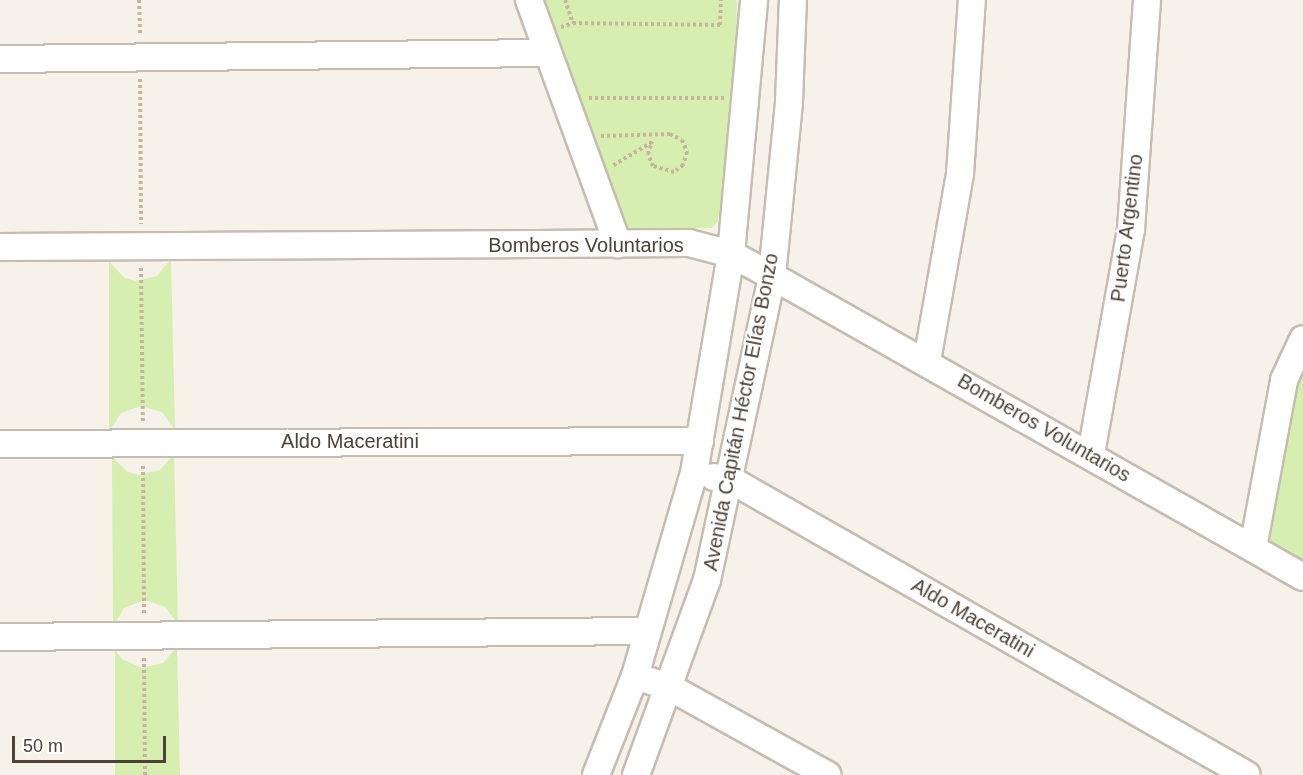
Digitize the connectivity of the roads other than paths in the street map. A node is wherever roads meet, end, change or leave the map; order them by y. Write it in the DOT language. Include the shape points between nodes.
graph roads {
  1 [pos="529,0"];
  2 [pos="754,0"];
  3 [pos="793,0"];
  4 [pos="972,0"];
  5 [pos="1147,0"];
  6 [pos="547,53"];
  7 [pos="0,59"];
  8 [pos="618,244"];
  9 [pos="0,247"];
  10 [pos="731,254"];
  11 [pos="772,276"];
  12 [pos="1303,339"];
  13 [pos="927,361"];
  14 [pos="700,441"];
  15 [pos="0,444"];
  16 [pos="1091,454"];
  17 [pos="694,473"];
  18 [pos="731,480"];
  19 [pos="1253,548"];
  20 [pos="1303,577"];
  21 [pos="646,631"];
  22 [pos="0,637"];
  23 [pos="635,675"];
  24 [pos="670,688"];
  25 [pos="596,775"];
  26 [pos="636,775"];
  27 [pos="828,775"];
  28 [pos="1247,775"];
  1 -- 6 [label="street"];
  2 -- 10 [label="street, Avenida Capitán Héctor Elías Bonzo"];
  3 -- 11 [label="street, Avenida Capitán Héctor Elías Bonzo" via="789,102"];
  4 -- 13 [label="street" via="960,174"];
  5 -- 16 [label="street, Puerto Argentino" via="1131,229"];
  6 -- 7 [label="street"];
  6 -- 8 [label="street"];
  8 -- 9 [label="street, Bomberos Voluntarios"];
  8 -- 10 [label="street, Bomberos Voluntarios" via="689,243"];
  10 -- 11 [label="street, Bomberos Voluntarios"];
  10 -- 14 [label="street, Avenida Capitán Héctor Elías Bonzo"];
  11 -- 13 [label="street, Bomberos Voluntarios"];
  11 -- 18 [label="street, Avenida Capitán Héctor Elías Bonzo"];
  12 -- 19 [label="street" via="1284,380"];
  13 -- 16 [label="street, Bomberos Voluntarios"];
  14 -- 15 [label="street, Aldo Maceratini"];
  14 -- 17 [label="street, Avenida Capitán Héctor Elías Bonzo"];
  16 -- 19 [label="street, Bomberos Voluntarios"];
  17 -- 18 [label="street, Aldo Maceratini"];
  17 -- 21 [label="street, Avenida Capitán Héctor Elías Bonzo"];
  18 -- 24 [label="street, Avenida Capitán Héctor Elías Bonzo" via="707,580"];
  18 -- 28 [label="street, Aldo Maceratini"];
  19 -- 20 [label="street, Bomberos Voluntarios"];
  21 -- 22 [label="street"];
  21 -- 23 [label="street, Avenida Capitán Héctor Elías Bonzo"];
  23 -- 24 [label="street"];
  23 -- 25 [label="street, Avenida Capitán Héctor Elías Bonzo"];
  24 -- 26 [label="street, Avenida Capitán Héctor Elías Bonzo"];
  24 -- 27 [label="street"];
}
